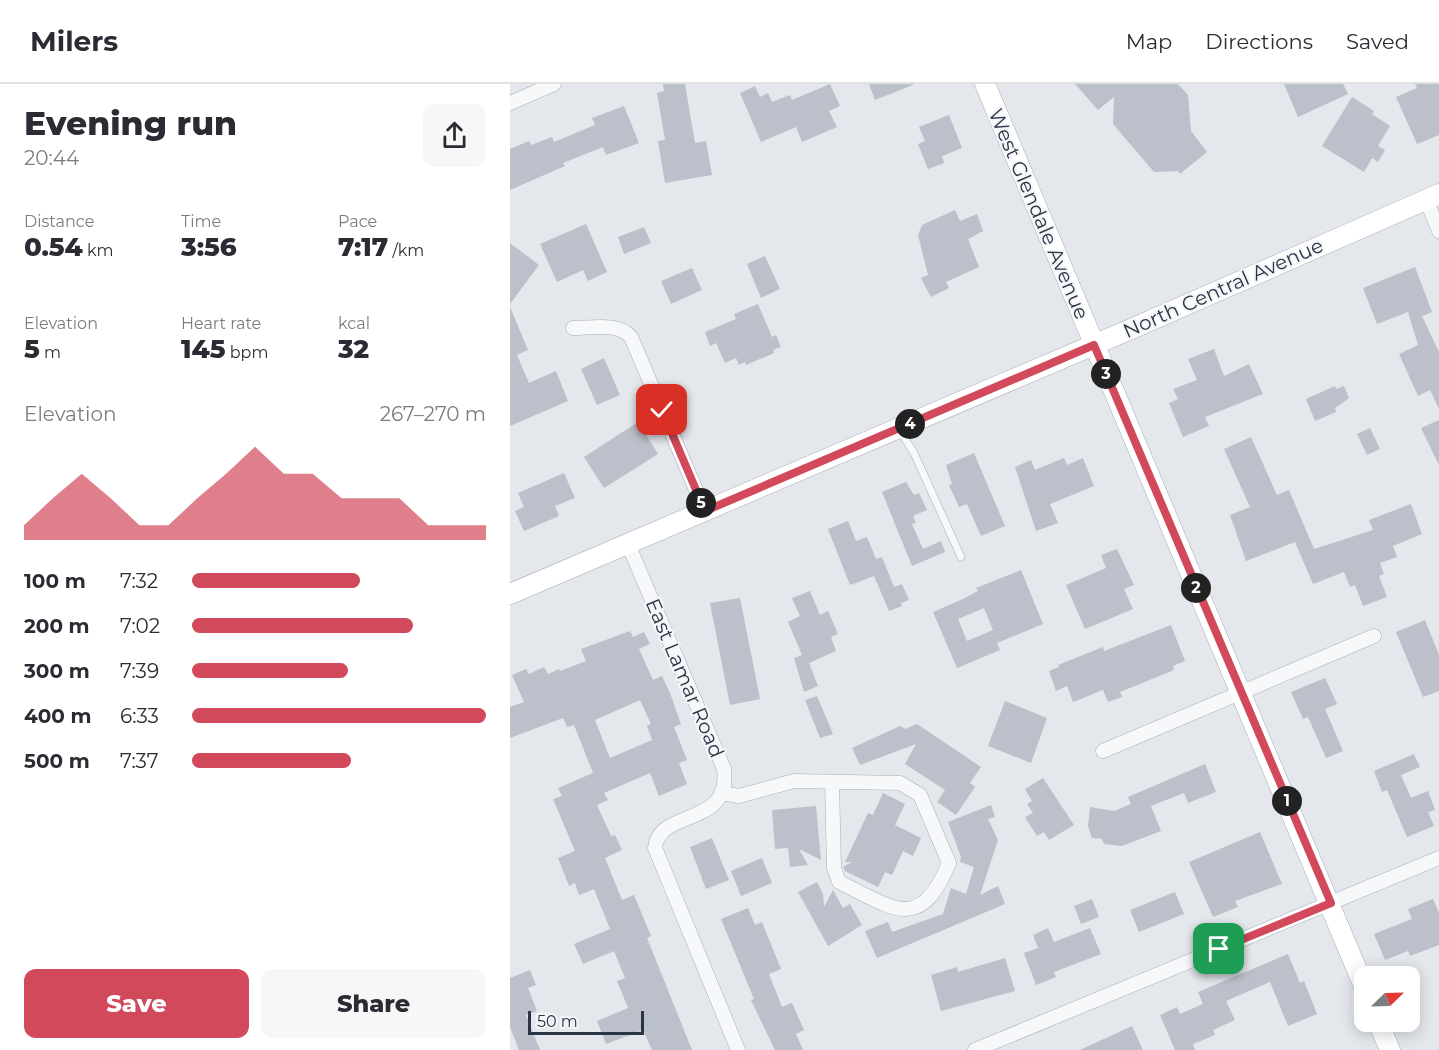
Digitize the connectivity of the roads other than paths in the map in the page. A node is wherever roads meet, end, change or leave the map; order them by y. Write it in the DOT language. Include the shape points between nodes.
graph roads {
  1 [pos="554,84"];
  2 [pos="985,84"];
  3 [pos="510,103"];
  4 [pos="1432,196"];
  5 [pos="1439,231"];
  6 [pos="573,328"];
  7 [pos="1094,345"];
  8 [pos="899,429"];
  9 [pos="705,511"];
  10 [pos="628,544"];
  11 [pos="961,557"];
  12 [pos="510,594"];
  13 [pos="1374,636"];
  14 [pos="1241,693"];
  15 [pos="1103,751"];
  16 [pos="832,782"];
  17 [pos="722,793"];
  18 [pos="1439,858"];
  19 [pos="1331,903"];
  20 [pos="1356,966"];
  21 [pos="1382,1032"];
  22 [pos="738,1050"];
  23 [pos="975,1050"];
  24 [pos="1390,1050"];
  1 -- 3 [label="street"];
  2 -- 7 [label="main road, West Glendale Avenue"];
  4 -- 5 [label="street"];
  4 -- 7 [label="main road, North Central Avenue"];
  6 -- 9 [label="street" via="615,328 632,337"];
  7 -- 8 [label="main road, North Central Avenue"];
  7 -- 14 [label="main road, West Glendale Avenue"];
  8 -- 9 [label="main road, North Central Avenue"];
  8 -- 11 [label="lane" via="914,453"];
  9 -- 10 [label="main road, North Central Avenue"];
  10 -- 12 [label="main road, North Central Avenue"];
  10 -- 17 [label="street, East Lamar Road" via="722,765"];
  13 -- 14 [label="street"];
  14 -- 15 [label="street"];
  14 -- 19 [label="main road, West Glendale Avenue"];
  16 -- 16 [label="street" via="900,783 920,795 949,863 938,888 924,904 910,910 894,908 839,882 834,868"];
  16 -- 17 [label="street" via="794,781 738,796"];
  17 -- 22 [label="street" via="707,810 662,830 655,848"];
  18 -- 19 [label="street"];
  19 -- 20 [label="main road, West Glendale Avenue"];
  19 -- 23 [label="street"];
  21 -- 24 [label="main road"];
}
